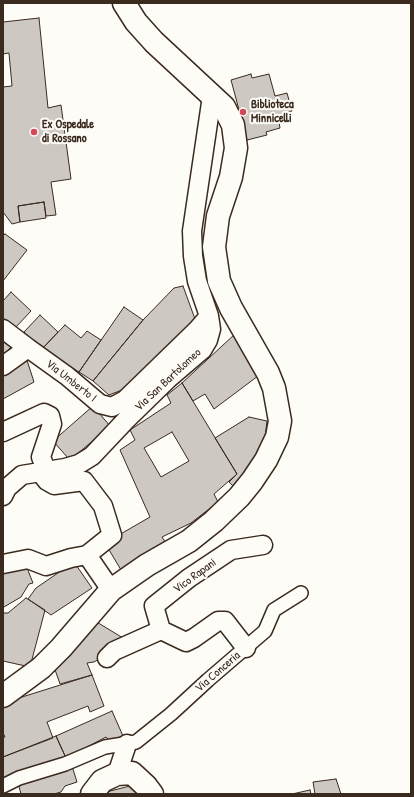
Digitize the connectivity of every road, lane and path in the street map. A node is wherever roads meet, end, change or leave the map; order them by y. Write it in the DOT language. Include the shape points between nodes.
graph roads {
  1 [pos="124,3"];
  2 [pos="212,96"];
  3 [pos="209,316"];
  4 [pos="3,329"];
  5 [pos="28,348"];
  6 [pos="3,366"];
  7 [pos="3,432"];
  8 [pos="43,471"];
  9 [pos="3,496"];
  10 [pos="263,545"];
  11 [pos="87,555"];
  12 [pos="3,564"];
  13 [pos="111,590"];
  14 [pos="301,593"];
  15 [pos="161,630"];
  16 [pos="246,648"];
  17 [pos="107,658"];
  18 [pos="3,694"];
  19 [pos="127,744"];
  20 [pos="117,774"];
  21 [pos="3,786"];
  22 [pos="92,794"];
  23 [pos="152,794"];
  1 -- 2 [label="main road" via="136,22 154,42"];
  2 -- 3 [label="street, Via San Bartolomeo" via="192,231 197,281"];
  2 -- 13 [label="main road" via="224,108 233,124 236,148 231,177 218,216 214,247 219,281 274,388 280,420 277,437 252,481 214,521 189,541 147,565"];
  3 -- 5 [label="street, Via Umberto I" via="125,400 112,407 100,404 68,376"];
  3 -- 8 [label="street, Via San Bartolomeo" via="211,329 202,350 131,414 92,456 79,464"];
  4 -- 5 [label="street, Via Umberto I"];
  5 -- 6 [label="street"];
  7 -- 8 [label="street" via="44,413 50,416 52,424 41,457"];
  8 -- 9 [label="street, Via San Bartolomeo" via="22,475 7,488"];
  8 -- 11 [label="street" via="47,481 54,485 84,481 103,506 112,535"];
  10 -- 15 [label="street, Vico Rapani" via="231,550 189,578 154,606"];
  11 -- 12 [label="street" via="46,566 28,559"];
  11 -- 13 [label="street"];
  13 -- 18 [label="main road" via="42,668"];
  14 -- 16 [label="street, Via Conceria" via="274,610 264,631"];
  15 -- 16 [label="street" via="186,642 218,621 225,621"];
  15 -- 17 [label="street" via="114,651"];
  16 -- 19 [label="street, Via Conceria" via="171,714 136,742"];
  19 -- 20 [label="street"];
  19 -- 21 [label="street, Via Conceria" via="105,748"];
  20 -- 22 [label="main road" via="102,781"];
  20 -- 23 [label="main road" via="132,773"];
}
